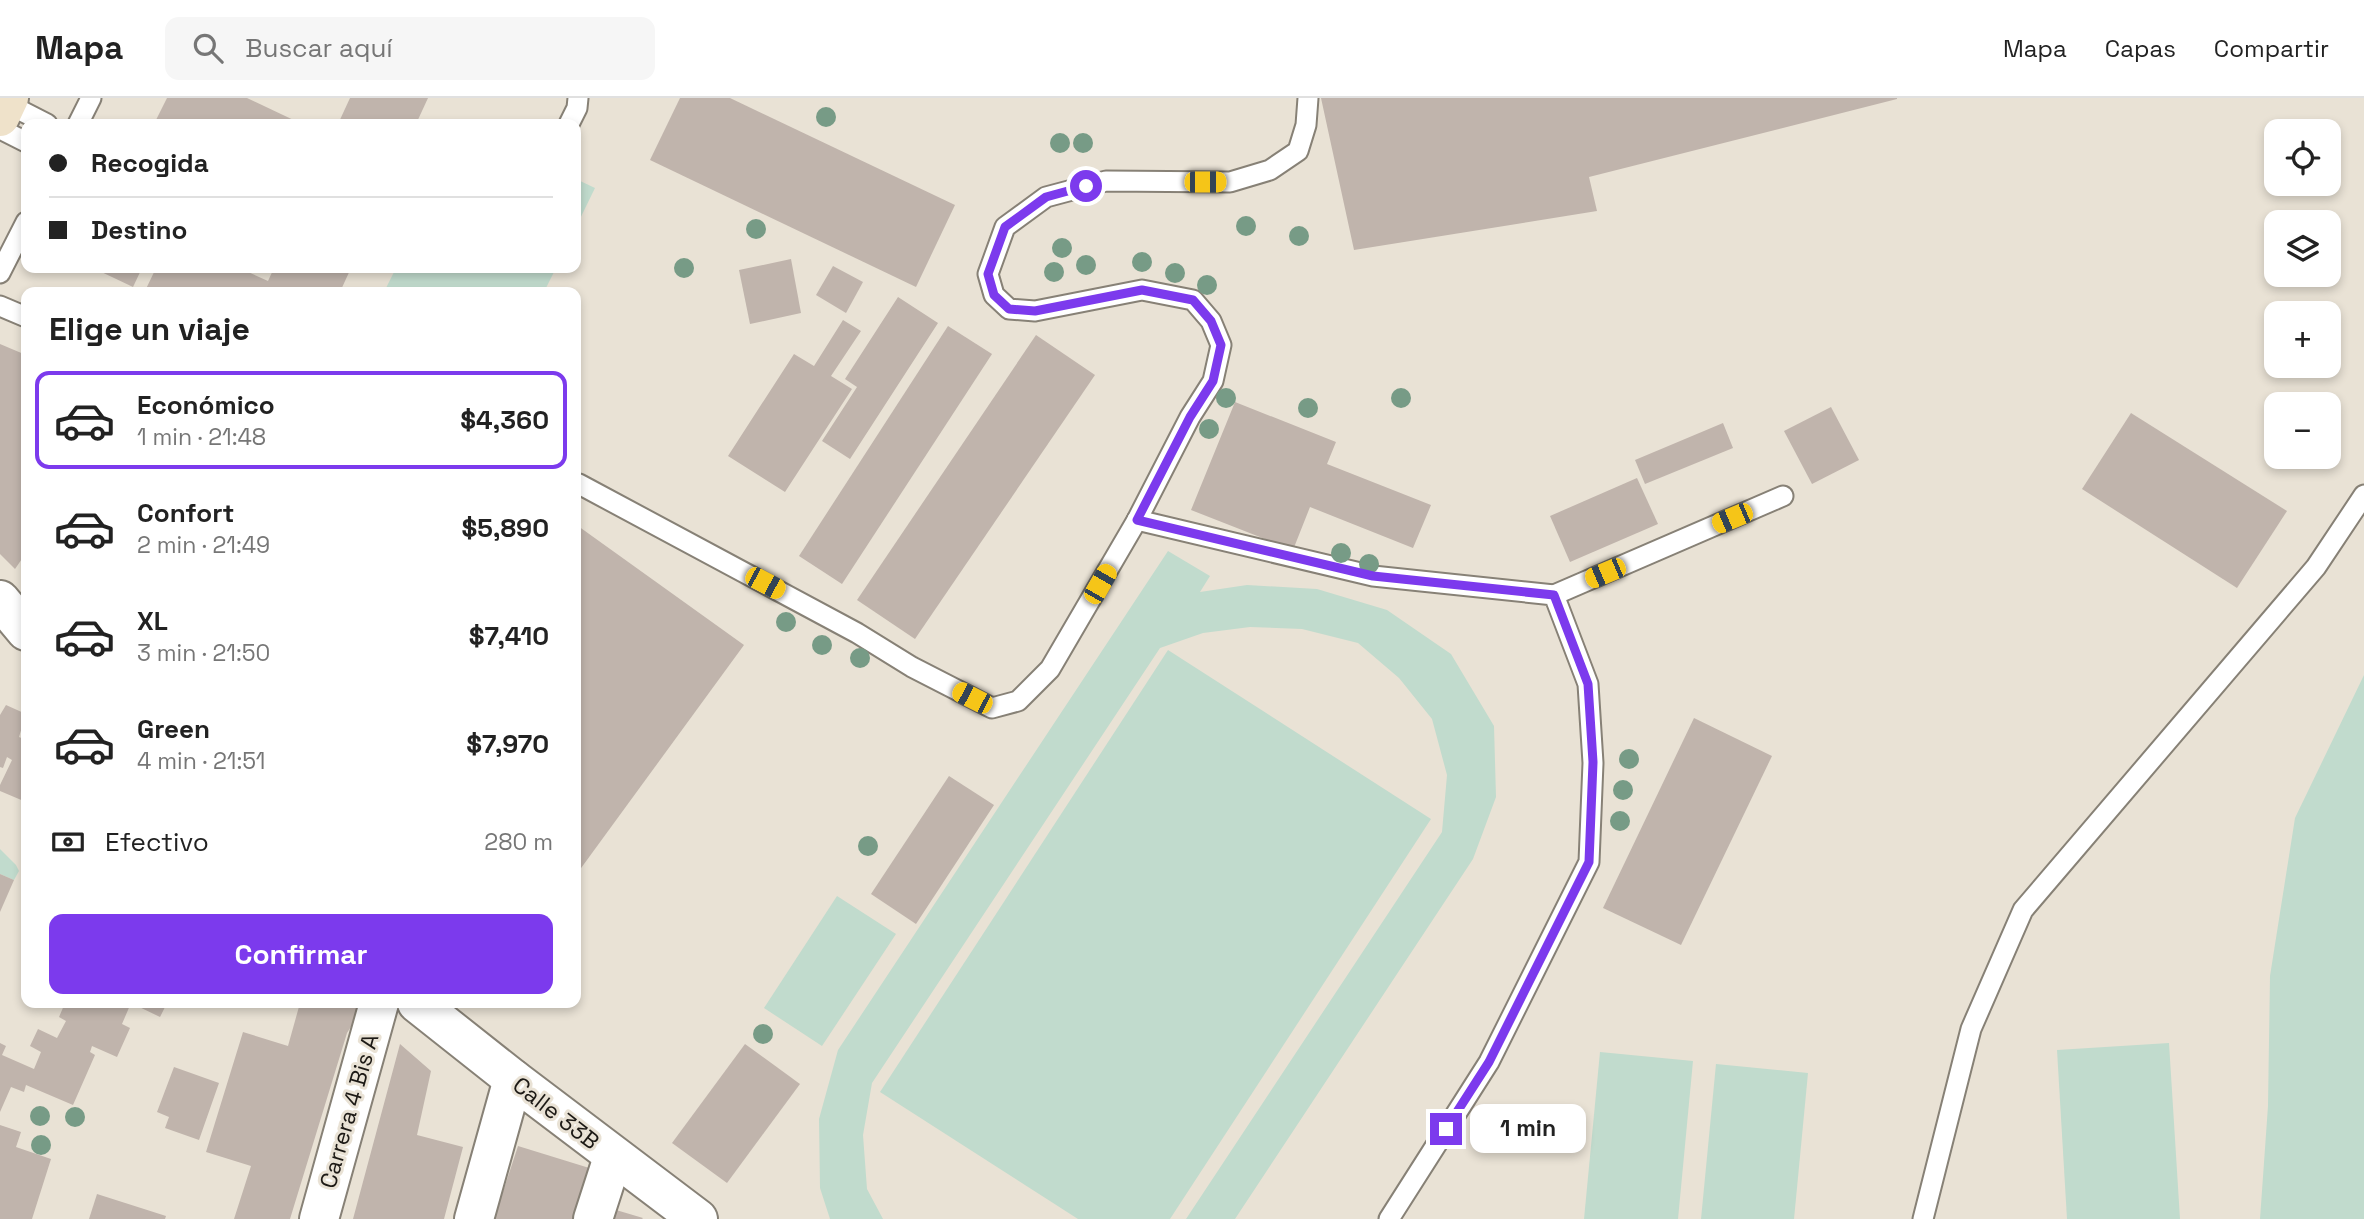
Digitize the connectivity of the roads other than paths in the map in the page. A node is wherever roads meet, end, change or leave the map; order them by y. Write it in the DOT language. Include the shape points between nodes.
graph roads {
  1 [pos="91,98"];
  2 [pos="578,98"];
  3 [pos="1308,98"];
  4 [pos="4,112"];
  5 [pos="29,119"];
  6 [pos="80,119"];
  7 [pos="572,119"];
  8 [pos="21,135"];
  9 [pos="21,232"];
  10 [pos="0,273"];
  11 [pos="0,306"];
  12 [pos="21,315"];
  13 [pos="581,485"];
  14 [pos="2364,495"];
  15 [pos="1783,496"];
  16 [pos="1137,520"];
  17 [pos="1554,595"];
  18 [pos="0,600"];
  19 [pos="21,625"];
  20 [pos="378,1008"];
  21 [pos="423,1008"];
  22 [pos="513,1079"];
  23 [pos="613,1157"];
  24 [pos="319,1219"];
  25 [pos="474,1219"];
  26 [pos="593,1219"];
  27 [pos="698,1219"];
  28 [pos="1389,1219"];
  29 [pos="1923,1219"];
  1 -- 6 [label="lane"];
  2 -- 7 [label="lane"];
  3 -- 16 [label="lane" via="1298,151 1270,170 1230,182 1106,181 1046,197 1005,227 988,274 994,295 1009,309 1035,311 1142,290 1193,300 1211,321 1221,345 1213,381"];
  4 -- 5 [label="lane"];
  4 -- 8 [label="lane"];
  9 -- 10 [label="lane"];
  11 -- 12 [label="lane"];
  13 -- 16 [label="lane" via="992,708 1018,701 1050,669"];
  14 -- 29 [label="lane" via="2316,567 2023,910 1971,1029"];
  15 -- 17 [label="lane"];
  16 -- 17 [label="lane" via="1373,576"];
  17 -- 28 [label="lane" via="1588,684 1593,762 1589,862 1489,1062"];
  18 -- 19 [label="street"];
  20 -- 24 [label="street, Carrera 4 Bis A"];
  21 -- 22 [label="street, Calle 33B"];
  22 -- 23 [label="street, Calle 33B"];
  22 -- 25 [label="street"];
  23 -- 26 [label="street"];
  23 -- 27 [label="street, Calle 33B"];
}
